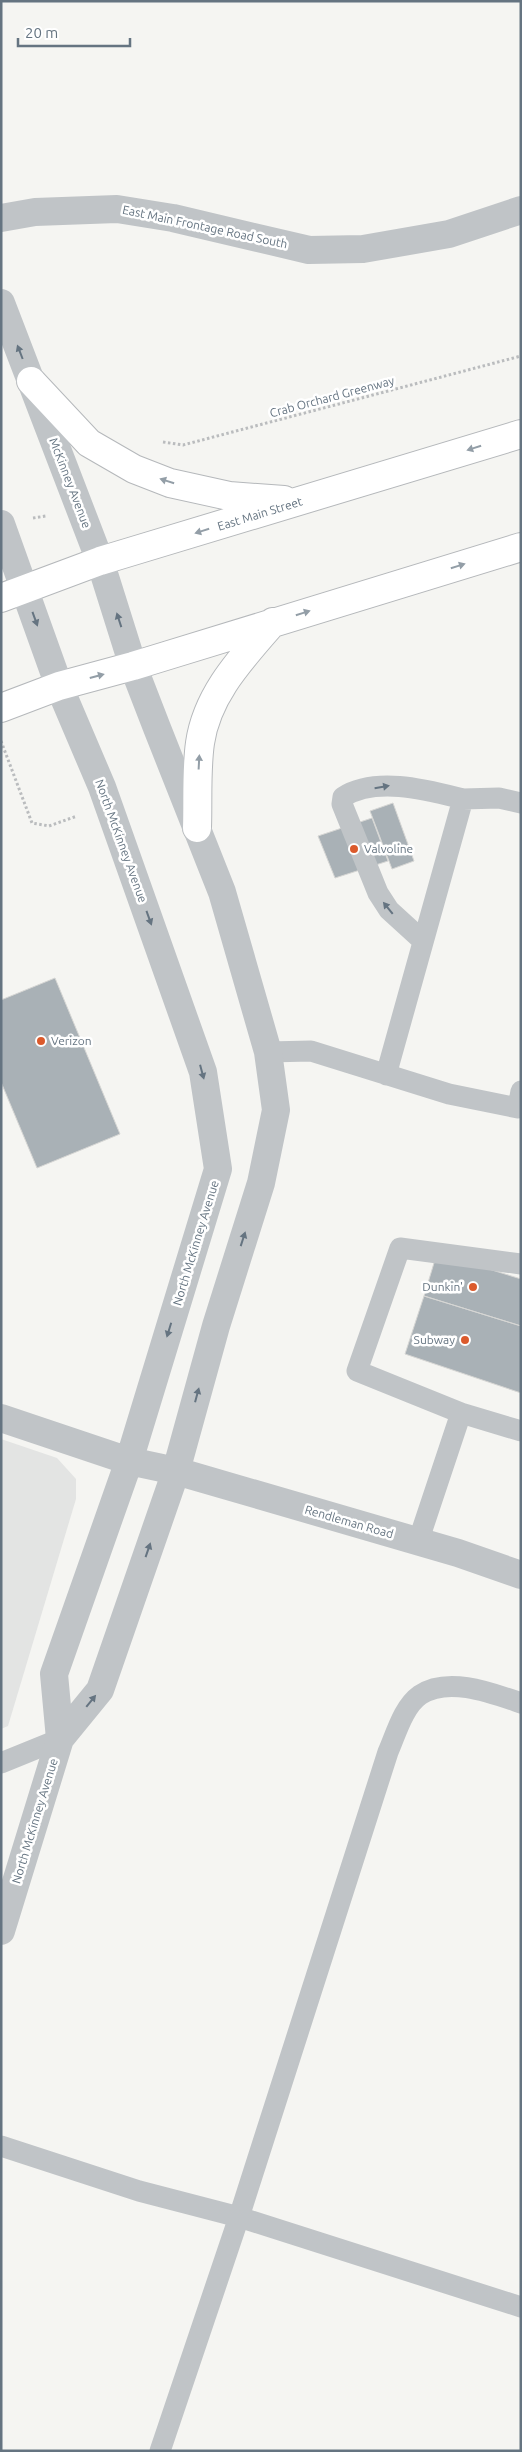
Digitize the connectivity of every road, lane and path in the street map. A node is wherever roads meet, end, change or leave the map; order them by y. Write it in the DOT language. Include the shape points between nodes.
graph roads {
  1 [pos="521,210"];
  2 [pos="1,218"];
  3 [pos="1,303"];
  4 [pos="521,356"];
  5 [pos="31,381"];
  6 [pos="521,434"];
  7 [pos="156,441"];
  8 [pos="301,502"];
  9 [pos="1,524"];
  10 [pos="521,547"];
  11 [pos="100,562"];
  12 [pos="13,594"];
  13 [pos="273,622"];
  14 [pos="133,666"];
  15 [pos="59,686"];
  16 [pos="1,708"];
  17 [pos="1,740"];
  18 [pos="463,799"];
  19 [pos="521,803"];
  20 [pos="67,819"];
  21 [pos="197,828"];
  22 [pos="423,941"];
  23 [pos="268,1052"];
  24 [pos="386,1075"];
  25 [pos="520,1102"];
  26 [pos="521,1264"];
  27 [pos="461,1413"];
  28 [pos="1,1418"];
  29 [pos="521,1431"];
  30 [pos="129,1461"];
  31 [pos="176,1471"];
  32 [pos="418,1542"];
  33 [pos="521,1575"];
  34 [pos="521,1703"];
  35 [pos="60,1739"];
  36 [pos="1,1763"];
  37 [pos="1,1931"];
  38 [pos="1,2146"];
  39 [pos="239,2217"];
  40 [pos="521,2307"];
  41 [pos="160,2451"];
  1 -- 2 [label="street, East Main Frontage Road South" via="449,234 363,249 309,250 173,218 116,209 35,212"];
  5 -- 3 [label="street, McKinney Avenue, one-way"];
  4 -- 7 [label="path, Crab Orchard Greenway" via="183,446"];
  8 -- 5 [label="highway, one-way" via="229,496 170,482 134,469 89,443"];
  5 -- 11 [label="street, McKinney Avenue"];
  6 -- 8 [label="highway, East Main Street, one-way"];
  8 -- 11 [label="highway, East Main Street, one-way"];
  9 -- 12 [label="street, North McKinney Avenue"];
  13 -- 10 [label="highway, one-way"];
  11 -- 12 [label="highway, East Main Street"];
  14 -- 11 [label="street, McKinney Avenue, one-way"];
  12 -- 15 [label="street, North McKinney Avenue, one-way"];
  13 -- 14 [label="highway"];
  21 -- 13 [label="highway, one-way" via="200,742 212,704 233,668"];
  15 -- 14 [label="highway, one-way"];
  14 -- 21 [label="street, North McKinney Avenue"];
  15 -- 16 [label="highway"];
  15 -- 30 [label="street, North McKinney Avenue, one-way" via="102,787 204,1072 218,1169"];
  17 -- 20 [label="path" via="32,822 49,826"];
  18 -- 19 [label="lane" via="498,798"];
  18 -- 22 [label="lane"];
  22 -- 18 [label="lane, one-way" via="389,910 378,893 342,804 343,797 395,785"];
  21 -- 23 [label="street, North McKinney Avenue" via="222,892"];
  22 -- 24 [label="lane"];
  23 -- 24 [label="lane" via="311,1051"];
  31 -- 23 [label="street, North McKinney Avenue, one-way" via="216,1326 261,1183 276,1110"];
  24 -- 25 [label="lane" via="449,1094"];
  26 -- 27 [label="lane" via="400,1248 357,1372"];
  27 -- 29 [label="lane"];
  27 -- 32 [label="lane"];
  28 -- 30 [label="street, Rendleman Road"];
  30 -- 31 [label="street, Rendleman Road"];
  30 -- 35 [label="street, North McKinney Avenue" via="54,1674"];
  31 -- 32 [label="street, Rendleman Road"];
  35 -- 31 [label="street, North McKinney Avenue, one-way" via="100,1690"];
  32 -- 33 [label="street, Rendleman Road"];
  34 -- 39 [label="lane" via="458,1687 438,1688 419,1696 404,1716 388,1752"];
  35 -- 36 [label="lane"];
  35 -- 37 [label="street, North McKinney Avenue"];
  38 -- 39 [label="lane" via="139,2191"];
  39 -- 40 [label="lane"];
  39 -- 41 [label="lane"];
}
